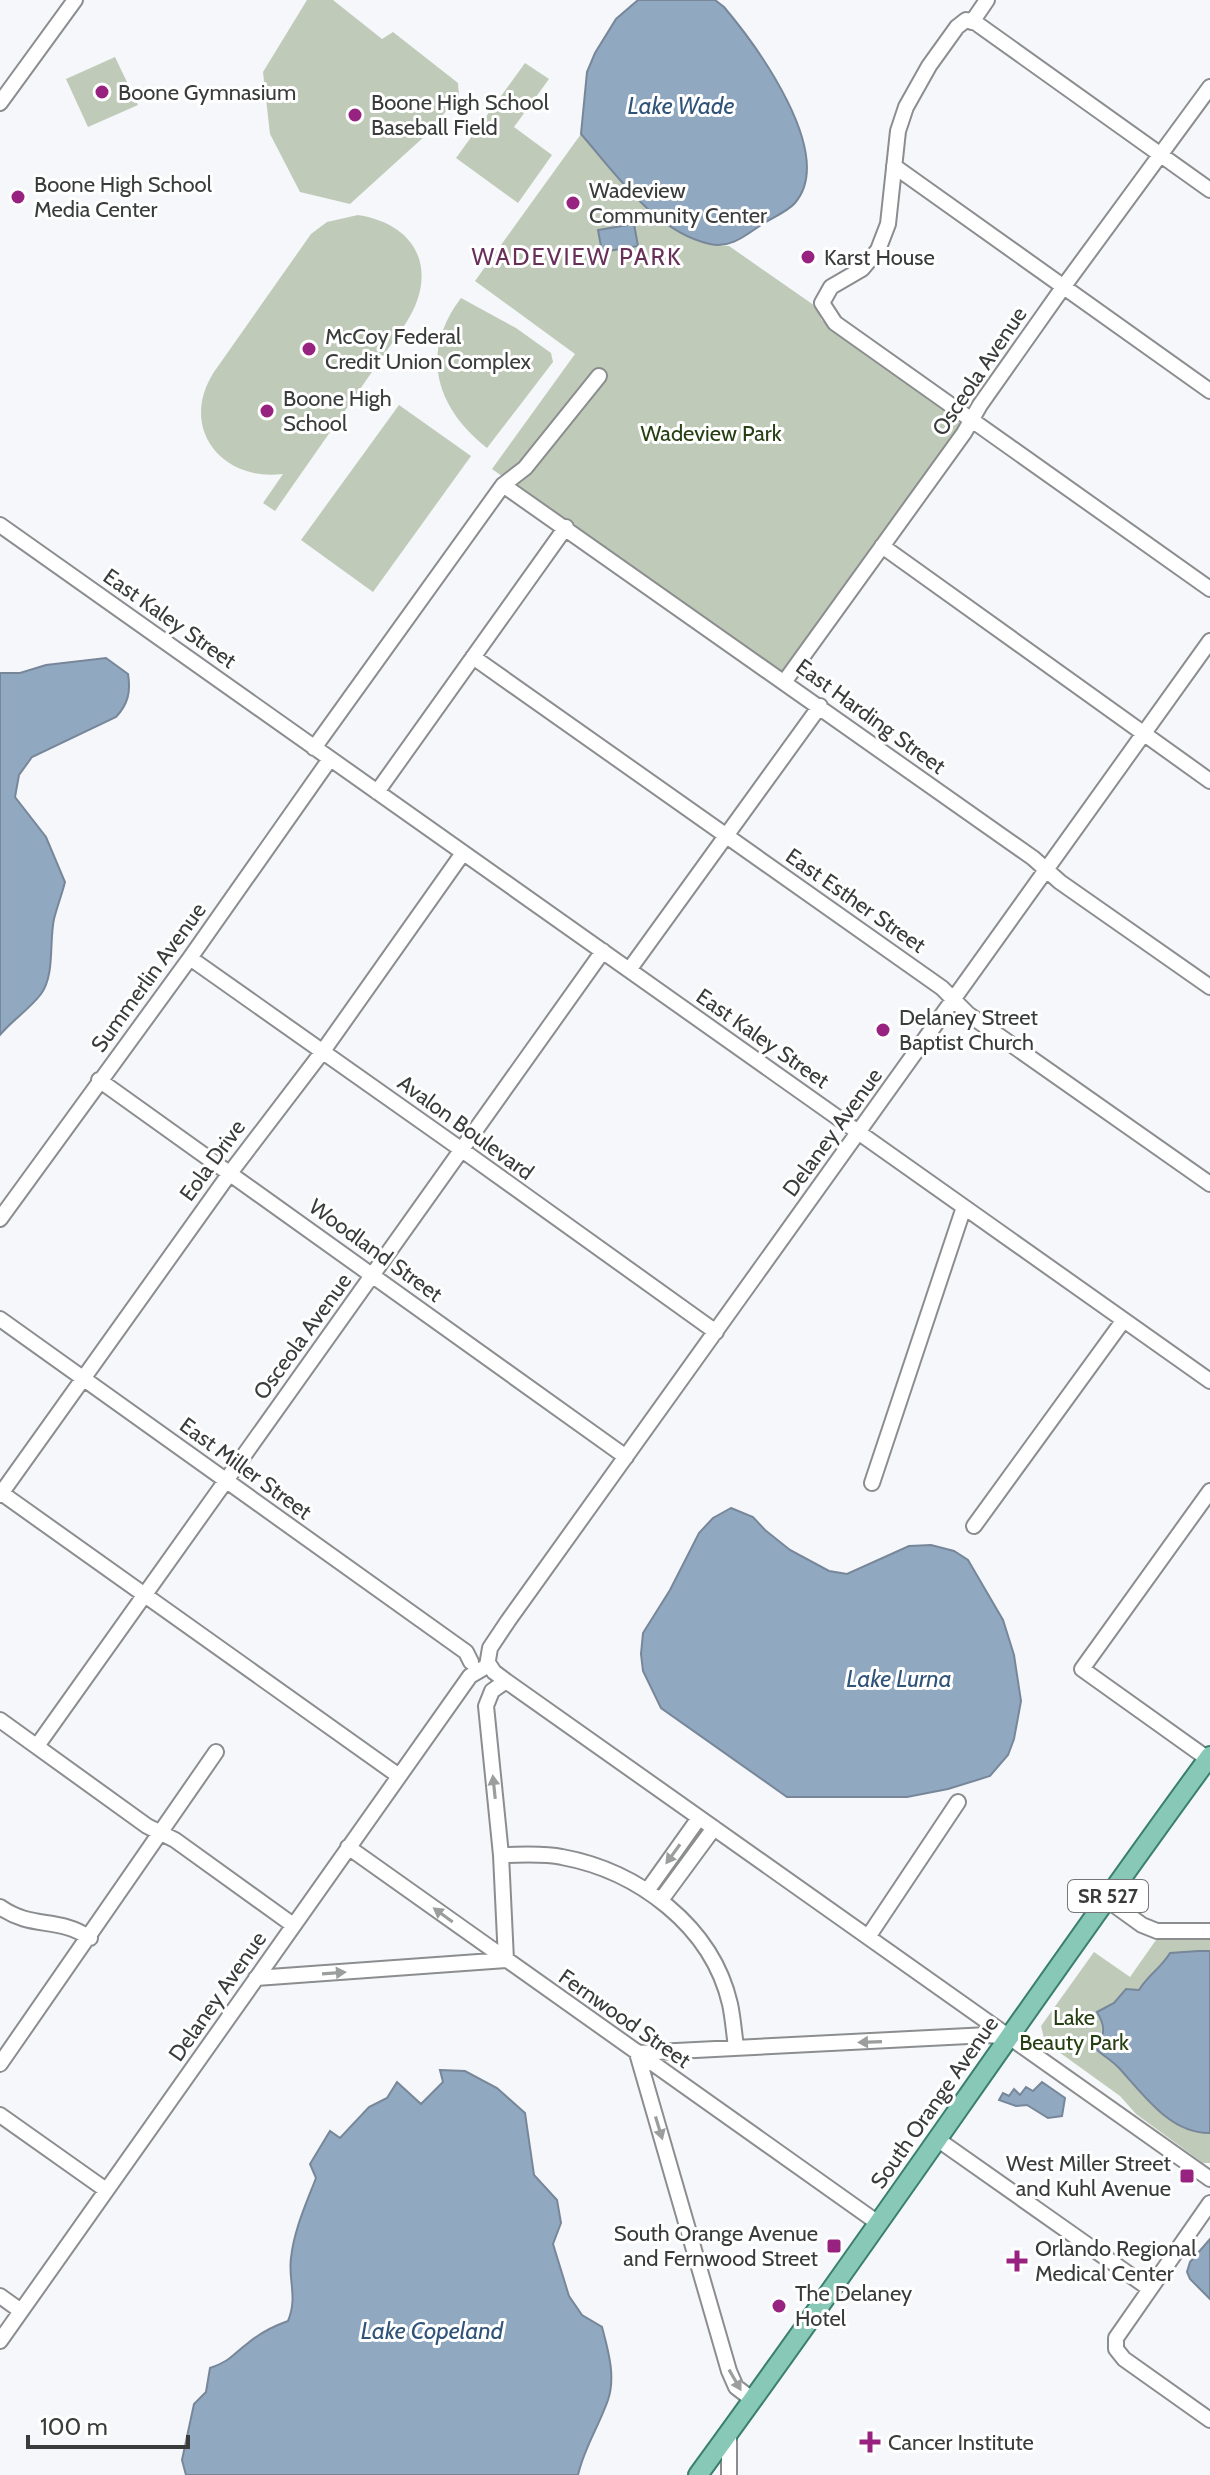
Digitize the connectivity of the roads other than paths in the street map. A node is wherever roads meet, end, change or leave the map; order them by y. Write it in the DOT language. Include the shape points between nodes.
graph roads {
  1 [pos="75,0"];
  2 [pos="987,0"];
  3 [pos="969,21"];
  4 [pos="1210,87"];
  5 [pos="0,103"];
  6 [pos="1161,155"];
  7 [pos="894,166"];
  8 [pos="1210,190"];
  9 [pos="1064,286"];
  10 [pos="599,376"];
  11 [pos="1210,391"];
  12 [pos="972,418"];
  13 [pos="503,485"];
  14 [pos="0,525"];
  15 [pos="566,527"];
  16 [pos="882,546"];
  17 [pos="1210,589"];
  18 [pos="1210,641"];
  19 [pos="473,657"];
  20 [pos="785,681"];
  21 [pos="820,706"];
  22 [pos="1144,734"];
  23 [pos="314,748"];
  24 [pos="330,759"];
  25 [pos="1210,781"];
  26 [pos="377,792"];
  27 [pos="726,835"];
  28 [pos="463,853"];
  29 [pos="1046,870"];
  30 [pos="603,951"];
  31 [pos="190,958"];
  32 [pos="629,970"];
  33 [pos="1210,987"];
  34 [pos="954,999"];
  35 [pos="323,1051"];
  36 [pos="99,1080"];
  37 [pos="859,1133"];
  38 [pos="462,1150"];
  39 [pos="230,1173"];
  40 [pos="1210,1184"];
  41 [pos="964,1207"];
  42 [pos="0,1219"];
  43 [pos="373,1276"];
  44 [pos="0,1319"];
  45 [pos="1123,1321"];
  46 [pos="716,1332"];
  47 [pos="83,1378"];
  48 [pos="1210,1381"];
  49 [pos="626,1457"];
  50 [pos="226,1481"];
  51 [pos="872,1483"];
  52 [pos="1210,1491"];
  53 [pos="0,1493"];
  54 [pos="974,1526"];
  55 [pos="146,1594"];
  56 [pos="482,1663"];
  57 [pos="0,1720"];
  58 [pos="37,1746"];
  59 [pos="216,1752"];
  60 [pos="1207,1765"];
  61 [pos="399,1776"];
  62 [pos="958,1802"];
  63 [pos="699,1818"];
  64 [pos="714,1828"];
  65 [pos="161,1833"];
  66 [pos="348,1847"];
  67 [pos="501,1855"];
  68 [pos="647,1891"];
  69 [pos="1106,1899"];
  70 [pos="661,1900"];
  71 [pos="0,1907"];
  72 [pos="293,1925"];
  73 [pos="1210,1931"];
  74 [pos="868,1937"];
  75 [pos="90,1938"];
  76 [pos="506,1960"];
  77 [pos="256,1978"];
  78 [pos="960,2003"];
  79 [pos="1009,2037"];
  80 [pos="958,2038"];
  81 [pos="736,2047"];
  82 [pos="637,2053"];
  83 [pos="0,2064"];
  84 [pos="0,2115"];
  85 [pos="937,2139"];
  86 [pos="1210,2179"];
  87 [pos="106,2190"];
  88 [pos="1210,2203"];
  89 [pos="878,2223"];
  90 [pos="1150,2289"];
  91 [pos="0,2296"];
  92 [pos="21,2311"];
  93 [pos="0,2341"];
  94 [pos="753,2400"];
  95 [pos="1210,2420"];
  96 [pos="729,2434"];
  97 [pos="705,2471"];
  98 [pos="729,2475"];
  1 -- 5 [label="street"];
  2 -- 3 [label="street"];
  3 -- 6 [label="street"];
  3 -- 7 [label="street" via="957,27 916,86 898,131"];
  4 -- 6 [label="street, Osceola Avenue"];
  6 -- 8 [label="street"];
  6 -- 9 [label="street, Osceola Avenue"];
  7 -- 9 [label="street"];
  7 -- 12 [label="street" via="888,224 878,250 862,269 831,287 822,303 835,323"];
  9 -- 11 [label="street"];
  9 -- 12 [label="street, Osceola Avenue"];
  10 -- 13 [label="street" via="525,468"];
  12 -- 16 [label="street, Osceola Avenue"];
  12 -- 17 [label="street"];
  13 -- 15 [label="street, East Harding Street"];
  13 -- 23 [label="street"];
  14 -- 23 [label="street, East Kaley Street"];
  15 -- 19 [label="street"];
  15 -- 20 [label="street, East Harding Street"];
  16 -- 20 [label="street, Osceola Avenue"];
  16 -- 22 [label="street"];
  18 -- 22 [label="street, Delaney Avenue"];
  19 -- 26 [label="street"];
  19 -- 27 [label="street, East Esther Street"];
  20 -- 21 [label="street, East Harding Street"];
  21 -- 27 [label="street"];
  21 -- 29 [label="street, East Harding Street"];
  22 -- 25 [label="street"];
  22 -- 29 [label="street, Delaney Avenue"];
  23 -- 24 [label="street, East Kaley Street"];
  24 -- 26 [label="street, East Kaley Street"];
  24 -- 31 [label="street, Summerlin Avenue"];
  26 -- 28 [label="street, East Kaley Street"];
  27 -- 32 [label="street"];
  27 -- 34 [label="street, East Esther Street"];
  28 -- 30 [label="street, East Kaley Street"];
  28 -- 35 [label="street, Eola Drive"];
  29 -- 33 [label="street, East Harding Street"];
  29 -- 34 [label="street, Delaney Avenue"];
  30 -- 32 [label="street, East Kaley Street"];
  30 -- 38 [label="street, Osceola Avenue"];
  31 -- 35 [label="street, Avalon Boulevard"];
  31 -- 36 [label="street, Summerlin Avenue"];
  32 -- 37 [label="street, East Kaley Street"];
  34 -- 37 [label="street, Delaney Avenue"];
  34 -- 40 [label="street, East Esther Street"];
  35 -- 38 [label="street, Avalon Boulevard"];
  35 -- 39 [label="street, Eola Drive"];
  36 -- 39 [label="street, Woodland Street"];
  36 -- 42 [label="street, Summerlin Avenue"];
  37 -- 41 [label="street, East Kaley Street"];
  37 -- 46 [label="street, Delaney Avenue"];
  38 -- 43 [label="street, Osceola Avenue"];
  38 -- 46 [label="street, Avalon Boulevard"];
  39 -- 43 [label="street, Woodland Street"];
  39 -- 47 [label="street, Eola Drive"];
  41 -- 45 [label="street, East Kaley Street"];
  41 -- 51 [label="street"];
  43 -- 49 [label="street, Woodland Street"];
  43 -- 50 [label="street, Osceola Avenue"];
  44 -- 47 [label="street, East Miller Street"];
  45 -- 48 [label="street, East Kaley Street"];
  45 -- 54 [label="street"];
  46 -- 49 [label="street, Delaney Avenue"];
  47 -- 50 [label="street, East Miller Street"];
  47 -- 53 [label="street, Eola Drive"];
  49 -- 56 [label="street, Delaney Avenue"];
  50 -- 55 [label="street, Osceola Avenue"];
  50 -- 56 [label="street, East Miller Street"];
  52 -- 60 [label="street" via="1082,1669"];
  53 -- 55 [label="street"];
  55 -- 58 [label="street, Osceola Avenue"];
  55 -- 61 [label="street"];
  56 -- 61 [label="street, Delaney Avenue"];
  56 -- 63 [label="street, East Miller Street"];
  67 -- 56 [label="street, one-way" via="486,1706 492,1691"];
  57 -- 58 [label="street"];
  58 -- 65 [label="street"];
  59 -- 65 [label="street"];
  60 -- 69 [label="main road, South Orange Avenue / SR 527"];
  61 -- 66 [label="street, Delaney Avenue"];
  62 -- 74 [label="street"];
  63 -- 64 [label="street, East Miller Street"];
  63 -- 68 [label="street, one-way"];
  64 -- 70 [label="street"];
  64 -- 74 [label="street, East Miller Street"];
  65 -- 72 [label="street"];
  65 -- 75 [label="street"];
  66 -- 72 [label="street, Delaney Avenue"];
  76 -- 66 [label="street, Fernwood Street, one-way"];
  67 -- 68 [label="street" via="560,1857 597,1866"];
  67 -- 76 [label="street"];
  68 -- 70 [label="street"];
  69 -- 73 [label="street" via="1157,1931"];
  69 -- 79 [label="main road, South Orange Avenue / SR 527"];
  70 -- 81 [label="street" via="710,1956 730,2003"];
  71 -- 75 [label="street" via="21,1920 64,1925"];
  72 -- 77 [label="street, Delaney Avenue"];
  74 -- 78 [label="street, East Miller Street"];
  75 -- 83 [label="street"];
  77 -- 76 [label="street, one-way"];
  76 -- 82 [label="street, Fernwood Street"];
  77 -- 87 [label="street, Delaney Avenue"];
  78 -- 79 [label="street, East Miller Street"];
  78 -- 80 [label="street" via="970,2023"];
  79 -- 80 [label="street"];
  79 -- 85 [label="main road, South Orange Avenue / SR 527"];
  79 -- 86 [label="street, East Miller Street"];
  80 -- 81 [label="street, one-way"];
  81 -- 82 [label="street"];
  82 -- 89 [label="street, Fernwood Street"];
  82 -- 94 [label="street, one-way" via="729,2371 736,2387"];
  84 -- 87 [label="street"];
  85 -- 89 [label="main road, South Orange Avenue / SR 527"];
  85 -- 90 [label="street"];
  87 -- 92 [label="street, Delaney Avenue"];
  88 -- 90 [label="street"];
  89 -- 94 [label="main road, South Orange Avenue / SR 527"];
  90 -- 95 [label="street" via="1116,2338 1116,2349"];
  91 -- 92 [label="street"];
  92 -- 93 [label="street, Delaney Avenue"];
  94 -- 96 [label="main road, South Orange Avenue / SR 527"];
  96 -- 97 [label="main road, South Orange Avenue / SR 527"];
  96 -- 98 [label="street"];
}
